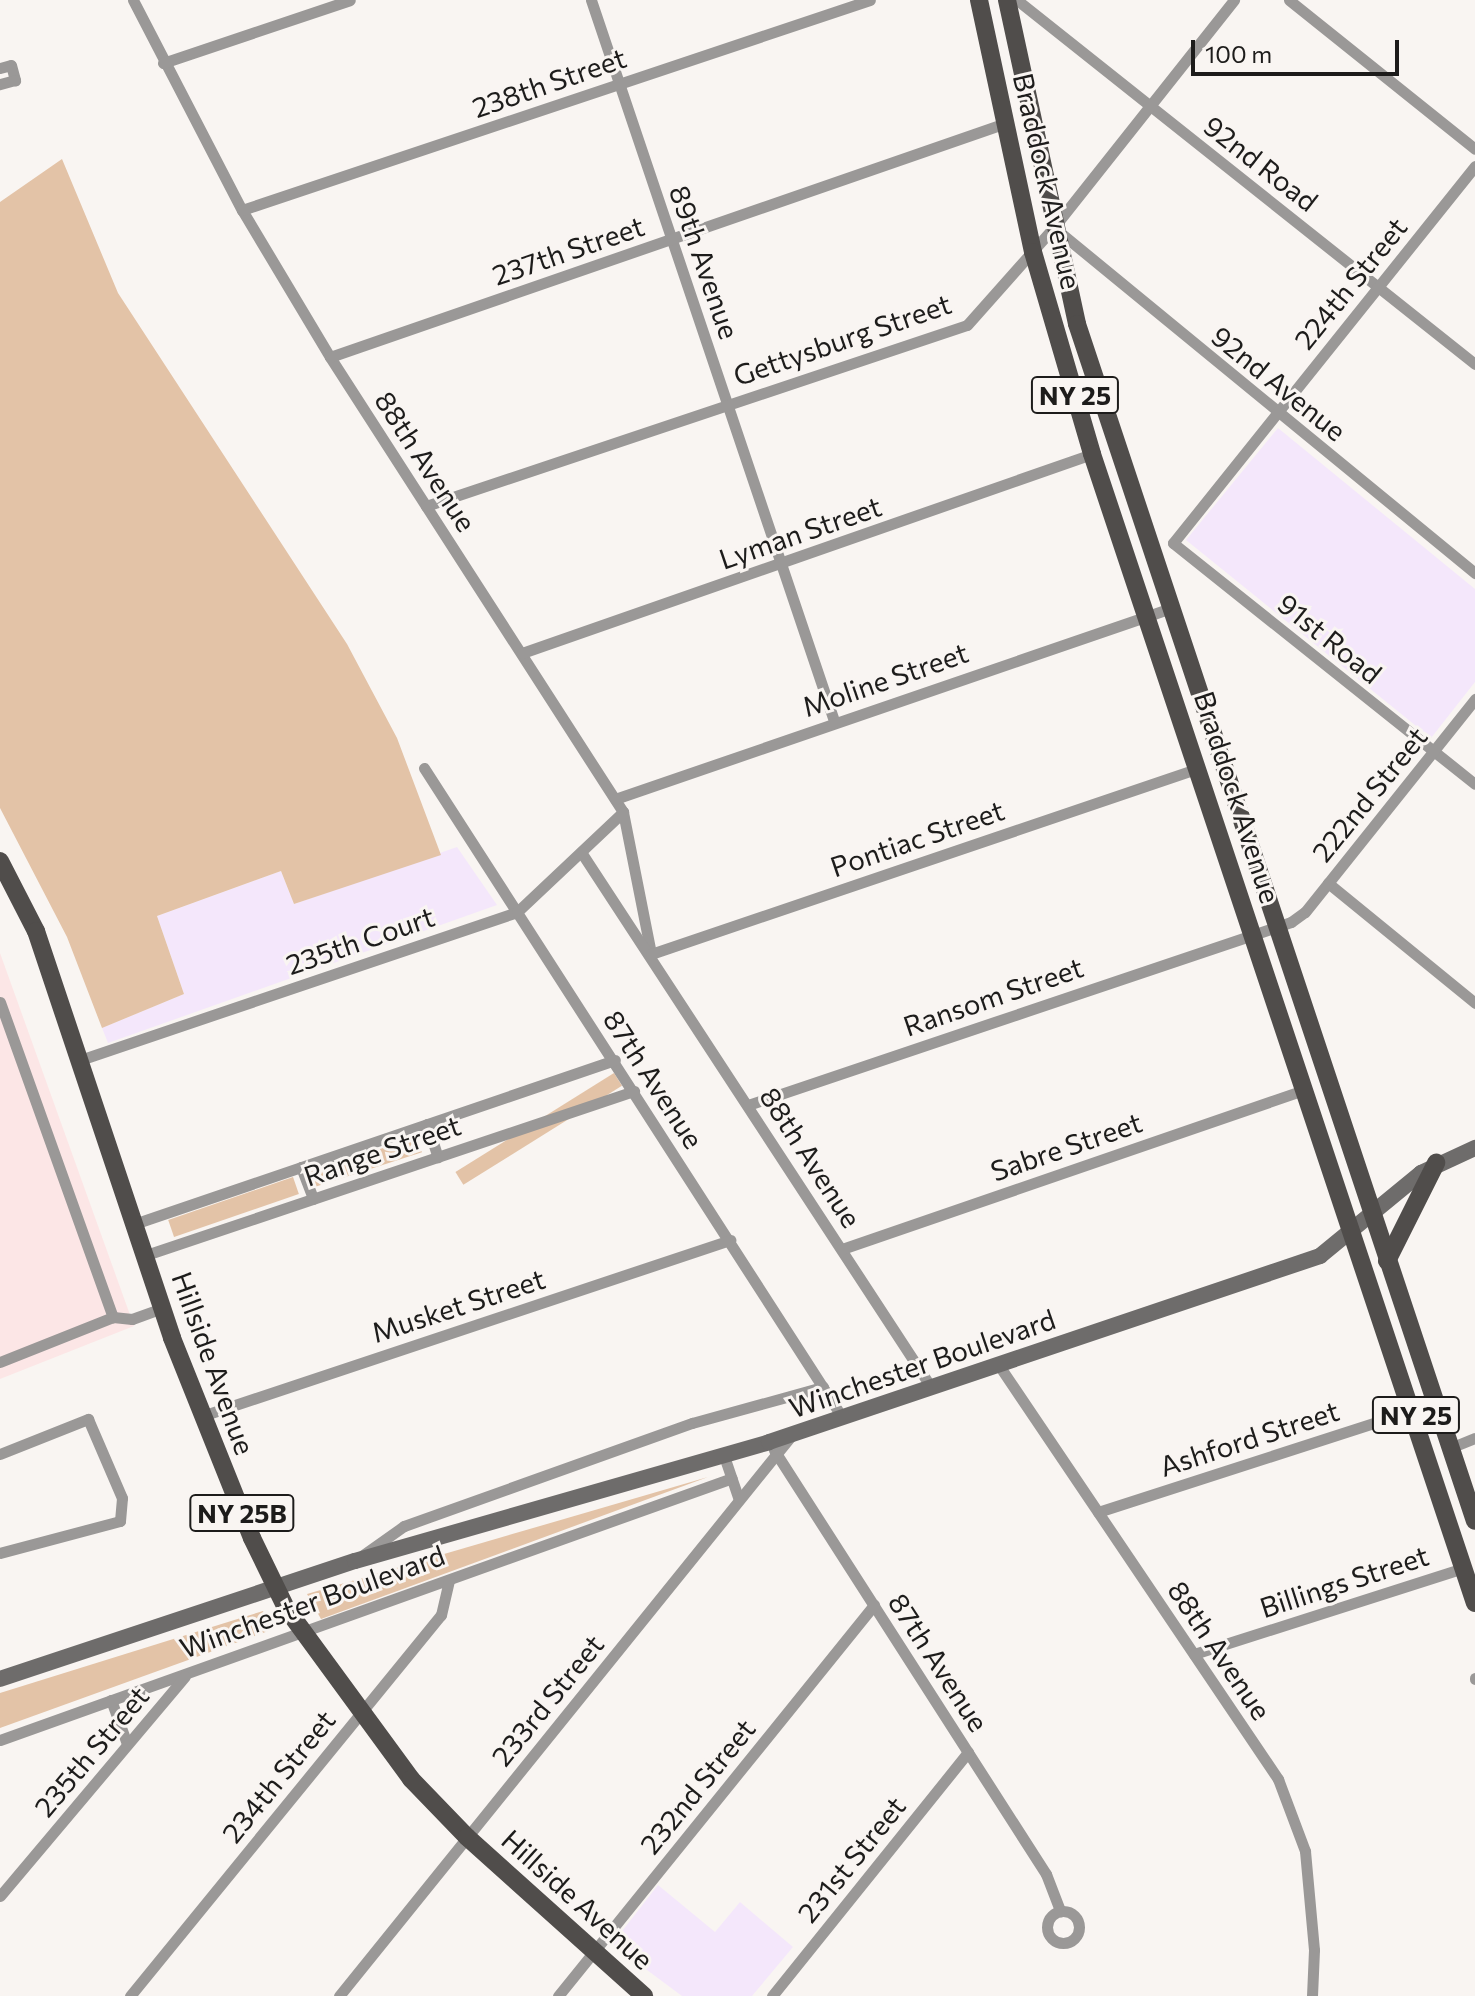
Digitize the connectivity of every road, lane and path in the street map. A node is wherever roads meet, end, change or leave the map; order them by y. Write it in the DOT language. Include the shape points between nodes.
graph roads {
  1 [pos="133,0"];
  2 [pos="350,0"];
  3 [pos="591,0"];
  4 [pos="870,0"];
  5 [pos="979,0"];
  6 [pos="1007,0"];
  7 [pos="1017,0"];
  8 [pos="1234,0"];
  9 [pos="1289,0"];
  10 [pos="163,63"];
  11 [pos="0,68"];
  12 [pos="0,84"];
  13 [pos="619,84"];
  14 [pos="1150,106"];
  15 [pos="1003,124"];
  16 [pos="1475,149"];
  17 [pos="1475,166"];
  18 [pos="242,210"];
  19 [pos="1054,227"];
  20 [pos="672,240"];
  21 [pos="1033,252"];
  22 [pos="1378,287"];
  23 [pos="330,357"];
  24 [pos="1475,364"];
  25 [pos="727,403"];
  26 [pos="1276,413"];
  27 [pos="1092,454"];
  28 [pos="426,506"];
  29 [pos="1173,543"];
  30 [pos="1150,548"];
  31 [pos="782,565"];
  32 [pos="1475,573"];
  33 [pos="1171,608"];
  34 [pos="1148,616"];
  35 [pos="522,653"];
  36 [pos="1475,699"];
  37 [pos="834,721"];
  38 [pos="1433,751"];
  39 [pos="424,768"];
  40 [pos="1199,768"];
  41 [pos="1475,784"];
  42 [pos="615,799"];
  43 [pos="623,812"];
  44 [pos="581,852"];
  45 [pos="0,861"];
  46 [pos="1328,883"];
  47 [pos="517,912"];
  48 [pos="1276,927"];
  49 [pos="1254,933"];
  50 [pos="651,954"];
  51 [pos="0,1002"];
  52 [pos="1475,1003"];
  53 [pos="80,1060"];
  54 [pos="615,1060"];
  55 [pos="1306,1089"];
  56 [pos="634,1091"];
  57 [pos="748,1105"];
  58 [pos="427,1124"];
  59 [pos="1475,1148"];
  60 [pos="438,1157"];
  61 [pos="1436,1163"];
  62 [pos="301,1167"];
  63 [pos="313,1199"];
  64 [pos="1371,1214"];
  65 [pos="134,1224"];
  66 [pos="1354,1229"];
  67 [pos="730,1240"];
  68 [pos="842,1249"];
  69 [pos="146,1255"];
  70 [pos="1387,1261"];
  71 [pos="162,1308"];
  72 [pos="113,1317"];
  73 [pos="0,1362"];
  74 [pos="998,1364"];
  75 [pos="823,1387"];
  76 [pos="931,1387"];
  77 [pos="1414,1409"];
  78 [pos="202,1416"];
  79 [pos="842,1417"];
  80 [pos="1475,1438"];
  81 [pos="773,1448"];
  82 [pos="1450,1448"];
  83 [pos="0,1454"];
  84 [pos="724,1456"];
  85 [pos="732,1478"];
  86 [pos="739,1500"];
  87 [pos="1098,1512"];
  88 [pos="1475,1521"];
  89 [pos="0,1553"];
  90 [pos="355,1561"];
  91 [pos="1463,1568"];
  92 [pos="449,1580"];
  93 [pos="274,1586"];
  94 [pos="1475,1603"];
  95 [pos="874,1605"];
  96 [pos="303,1633"];
  97 [pos="1194,1654"];
  98 [pos="188,1673"];
  99 [pos="0,1679"];
  100 [pos="111,1700"];
  101 [pos="361,1713"];
  102 [pos="0,1740"];
  103 [pos="127,1744"];
  104 [pos="968,1752"];
  105 [pos="467,1837"];
  106 [pos="0,1896"];
  107 [pos="1060,1911"];
  108 [pos="593,1953"];
  109 [pos="130,1996"];
  110 [pos="339,1996"];
  111 [pos="558,1996"];
  112 [pos="644,1996"];
  113 [pos="772,1996"];
  114 [pos="1312,1996"];
  1 -- 10 [label="street, 88th Avenue"];
  2 -- 10 [label="street"];
  3 -- 13 [label="street, 89th Avenue"];
  4 -- 13 [label="street, 238th Street"];
  5 -- 15 [label="main road, Braddock Avenue / NY 25"];
  6 -- 19 [label="main road, Braddock Avenue / NY 25"];
  7 -- 14 [label="street, 92nd Road"];
  8 -- 14 [label="street, Gettysburg Street"];
  9 -- 16 [label="street"];
  10 -- 18 [label="street, 88th Avenue"];
  11 -- 12 [label="street" via="11,65 15,80"];
  13 -- 18 [label="street, 238th Street"];
  13 -- 20 [label="street, 89th Avenue"];
  14 -- 19 [label="street, Gettysburg Street"];
  14 -- 22 [label="street, 92nd Road"];
  15 -- 20 [label="street, 237th Street"];
  15 -- 21 [label="main road, Braddock Avenue / NY 25"];
  17 -- 22 [label="street, 224th Street"];
  18 -- 23 [label="street, 88th Avenue"];
  19 -- 21 [label="street, Gettysburg Street"];
  19 -- 26 [label="street, 92nd Avenue"];
  19 -- 30 [label="main road, Braddock Avenue / NY 25" via="1077,324"];
  20 -- 23 [label="street, 237th Street"];
  20 -- 25 [label="street, 89th Avenue"];
  21 -- 25 [label="street, Gettysburg Street" via="967,325"];
  21 -- 27 [label="main road, Braddock Avenue / NY 25"];
  22 -- 24 [label="street, 92nd Road"];
  22 -- 26 [label="street, 224th Street"];
  23 -- 28 [label="street, 88th Avenue"];
  25 -- 28 [label="street, Gettysburg Street"];
  25 -- 31 [label="street, 89th Avenue"];
  26 -- 29 [label="street, 224th Street"];
  26 -- 32 [label="street, 92nd Avenue"];
  27 -- 31 [label="street, Lyman Street"];
  27 -- 34 [label="main road, Braddock Avenue / NY 25"];
  28 -- 35 [label="street, 88th Avenue"];
  29 -- 30 [label="street"];
  29 -- 38 [label="street, 91st Road"];
  30 -- 33 [label="main road, Braddock Avenue / NY 25"];
  31 -- 35 [label="street, Lyman Street"];
  31 -- 37 [label="street, 89th Avenue"];
  33 -- 34 [label="street, Moline Street"];
  33 -- 48 [label="main road, Braddock Avenue / NY 25"];
  34 -- 37 [label="street, Moline Street"];
  34 -- 40 [label="main road, Braddock Avenue / NY 25"];
  35 -- 42 [label="street, 88th Avenue"];
  36 -- 38 [label="street, 222nd Street"];
  37 -- 42 [label="street, Moline Street"];
  38 -- 41 [label="street, 91st Road"];
  38 -- 46 [label="street, 222nd Street"];
  39 -- 47 [label="street, 87th Avenue"];
  40 -- 49 [label="main road, Braddock Avenue / NY 25"];
  40 -- 50 [label="street, Pontiac Street"];
  42 -- 43 [label="street, 88th Avenue"];
  43 -- 44 [label="street, 235th Court"];
  43 -- 50 [label="street, 88th Avenue"];
  44 -- 47 [label="street, 235th Court"];
  44 -- 50 [label="street, 88th Avenue"];
  45 -- 53 [label="main road, Hillside Avenue / NY 25B" via="36,931"];
  46 -- 48 [label="street, 222nd Street" via="1305,912"];
  46 -- 52 [label="street"];
  47 -- 53 [label="street, 235th Court"];
  47 -- 54 [label="street, 87th Avenue"];
  48 -- 49 [label="street, 222nd Street"];
  48 -- 64 [label="main road, Braddock Avenue / NY 25"];
  49 -- 55 [label="main road, Braddock Avenue / NY 25"];
  49 -- 57 [label="street, Ransom Street"];
  50 -- 57 [label="street, 88th Avenue"];
  51 -- 72 [label="street"];
  53 -- 65 [label="main road, Hillside Avenue / NY 25B"];
  54 -- 56 [label="street, 87th Avenue"];
  54 -- 58 [label="street, Range Street"];
  55 -- 66 [label="main road, Braddock Avenue / NY 25"];
  55 -- 68 [label="street, Sabre Street"];
  56 -- 60 [label="street, Range Street"];
  56 -- 67 [label="street, 87th Avenue"];
  57 -- 68 [label="street, 88th Avenue"];
  58 -- 60 [label="street"];
  58 -- 62 [label="street, Range Street"];
  59 -- 61 [label="main road, Winchester Boulevard"];
  60 -- 63 [label="street, Range Street"];
  61 -- 64 [label="main road, Winchester Boulevard"];
  61 -- 70 [label="main road"];
  62 -- 63 [label="street"];
  62 -- 65 [label="street, Range Street"];
  63 -- 69 [label="street, Range Street"];
  64 -- 66 [label="main road, Winchester Boulevard"];
  64 -- 70 [label="main road, Braddock Avenue / NY 25"];
  65 -- 69 [label="main road, Hillside Avenue / NY 25B"];
  66 -- 74 [label="main road, Winchester Boulevard" via="1320,1256"];
  66 -- 77 [label="main road, Braddock Avenue / NY 25"];
  67 -- 75 [label="street, 87th Avenue"];
  67 -- 78 [label="street, Musket Street"];
  68 -- 76 [label="street, 88th Avenue"];
  69 -- 71 [label="main road, Hillside Avenue / NY 25B"];
  70 -- 82 [label="main road, Braddock Avenue / NY 25"];
  71 -- 72 [label="street" via="132,1319"];
  71 -- 78 [label="main road, Hillside Avenue / NY 25B"];
  72 -- 73 [label="street"];
  74 -- 76 [label="main road, Winchester Boulevard"];
  74 -- 87 [label="street, 88th Avenue"];
  75 -- 79 [label="street, 87th Avenue"];
  75 -- 90 [label="street, Winchester Boulevard" via="692,1423 404,1526"];
  76 -- 79 [label="main road, Winchester Boulevard"];
  77 -- 87 [label="street, Ashford Street"];
  77 -- 91 [label="main road, Braddock Avenue / NY 25"];
  78 -- 93 [label="main road, Hillside Avenue / NY 25B"];
  79 -- 81 [label="main road, Winchester Boulevard" via="792,1435"];
  80 -- 82 [label="street"];
  81 -- 84 [label="main road, Winchester Boulevard"];
  81 -- 86 [label="street, 233rd Street"];
  81 -- 95 [label="street, 87th Avenue"];
  82 -- 88 [label="main road, Braddock Avenue / NY 25"];
  83 -- 89 [label="street" via="88,1419 122,1498 120,1521"];
  84 -- 85 [label="street"];
  84 -- 90 [label="main road, Winchester Boulevard"];
  85 -- 86 [label="street"];
  85 -- 92 [label="street, Winchester Boulevard"];
  86 -- 105 [label="street, 233rd Street"];
  87 -- 97 [label="street, 88th Avenue"];
  90 -- 93 [label="main road, Winchester Boulevard"];
  91 -- 94 [label="main road, Braddock Avenue / NY 25"];
  91 -- 97 [label="street, Billings Street"];
  92 -- 96 [label="street, Winchester Boulevard"];
  92 -- 101 [label="street, 234th Street" via="441,1615"];
  93 -- 96 [label="main road, Hillside Avenue / NY 25B"];
  93 -- 99 [label="main road, Winchester Boulevard"];
  95 -- 104 [label="street, 87th Avenue"];
  95 -- 108 [label="street, 232nd Street"];
  96 -- 98 [label="street, Winchester Boulevard"];
  96 -- 101 [label="main road, Hillside Avenue / NY 25B"];
  97 -- 114 [label="street, 88th Avenue" via="1278,1779 1294,1815 1310,1899"];
  98 -- 100 [label="street, Winchester Boulevard"];
  98 -- 103 [label="street, 235th Street"];
  100 -- 102 [label="street, Winchester Boulevard"];
  100 -- 103 [label="street"];
  101 -- 105 [label="main road, Hillside Avenue / NY 25B" via="411,1779"];
  101 -- 109 [label="street, 234th Street"];
  103 -- 106 [label="street, 235th Street"];
  104 -- 107 [label="street, 87th Avenue" via="1046,1874"];
  104 -- 113 [label="street, 231st Street"];
  105 -- 108 [label="main road, Hillside Avenue / NY 25B"];
  105 -- 110 [label="street, 233rd Street"];
  108 -- 111 [label="street, 232nd Street"];
  108 -- 112 [label="main road, Hillside Avenue / NY 25B"];
}
